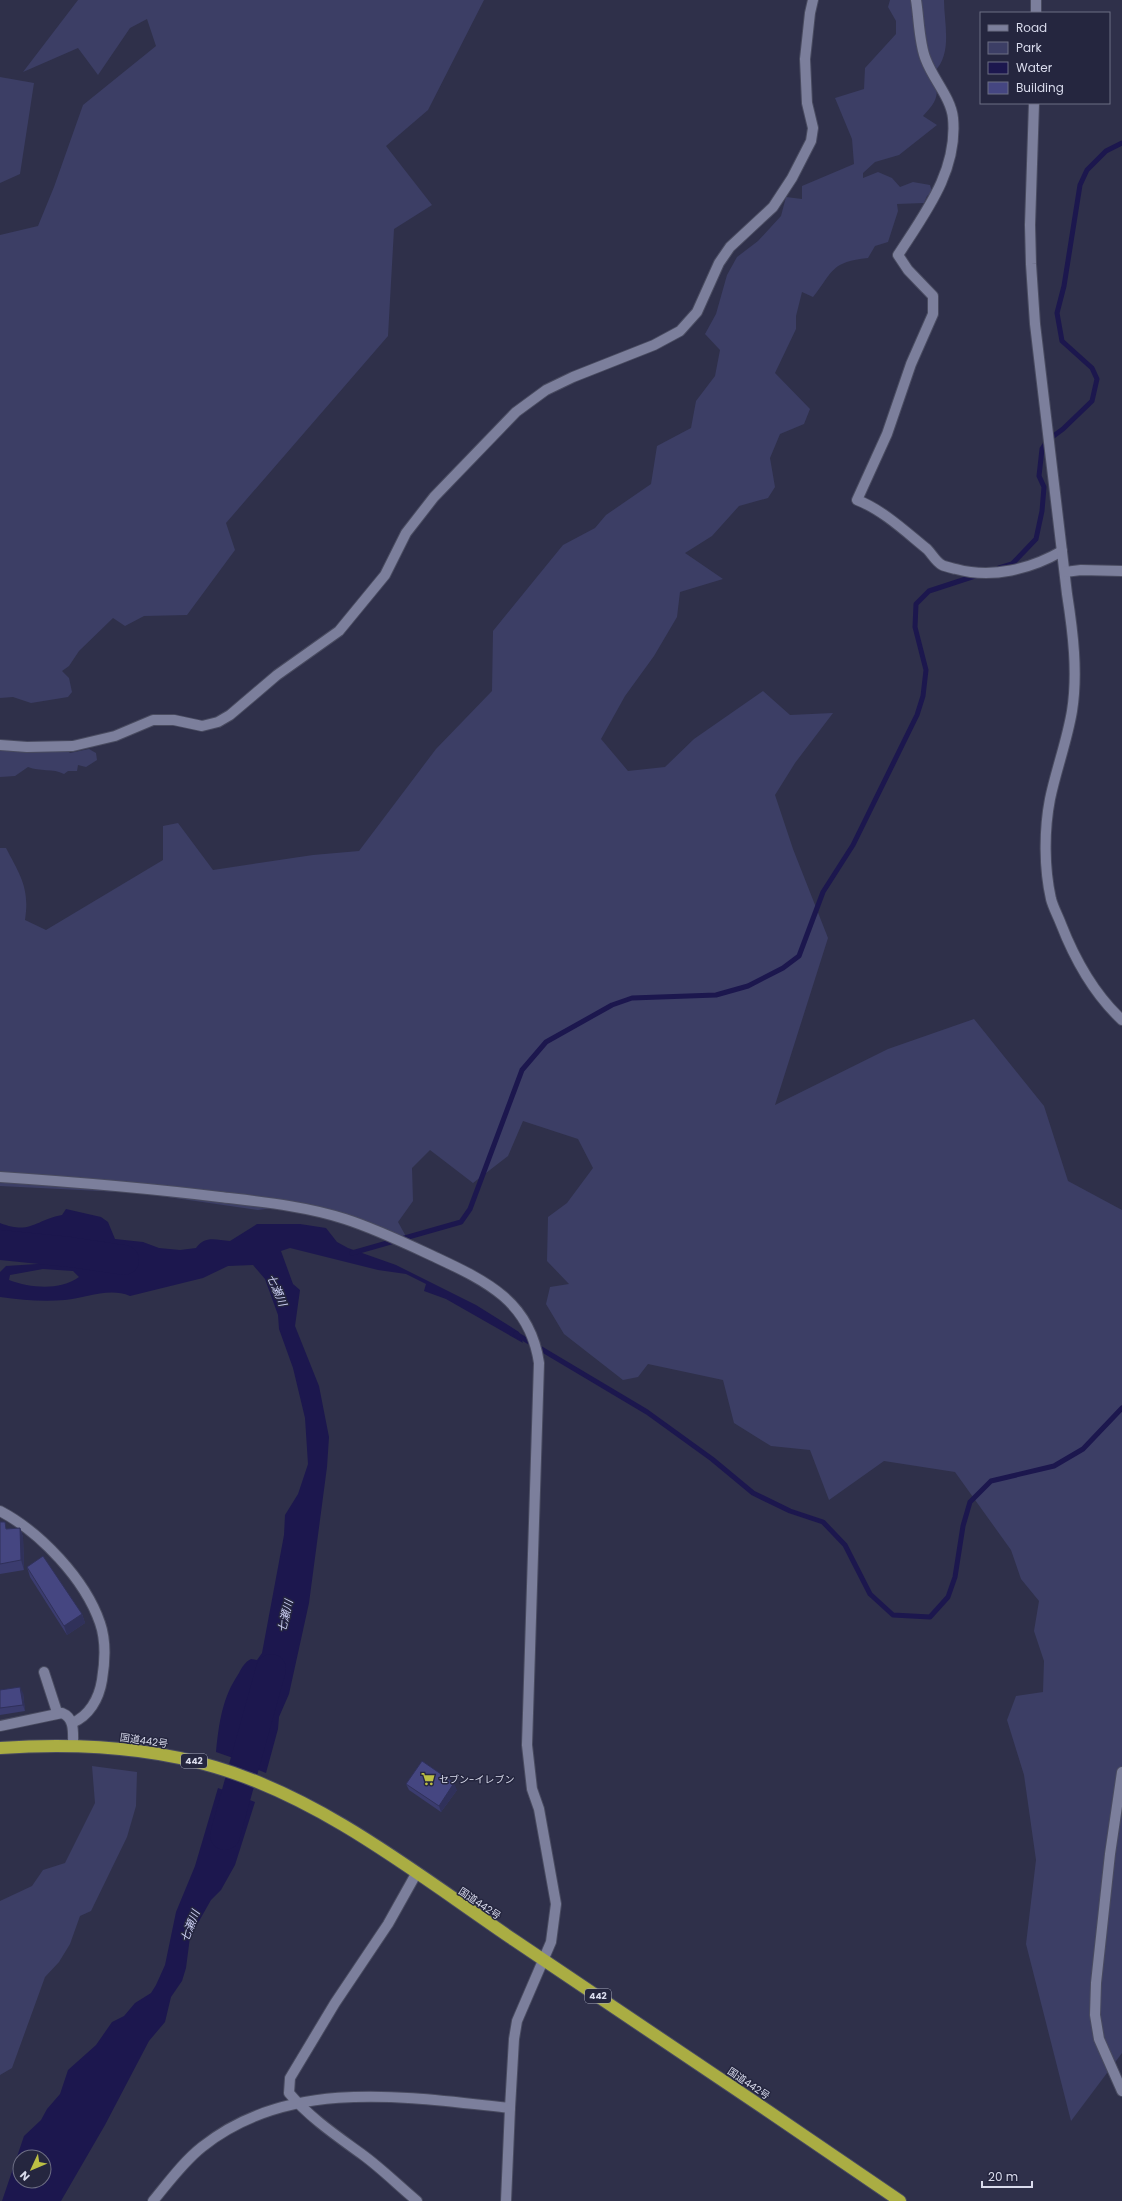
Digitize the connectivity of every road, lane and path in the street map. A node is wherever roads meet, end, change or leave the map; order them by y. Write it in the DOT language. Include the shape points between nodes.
graph roads {
  1 [pos="813,0"];
  2 [pos="916,0"];
  3 [pos="1036,0"];
  4 [pos="1036,12"];
  5 [pos="1034,104"];
  6 [pos="1062,551"];
  7 [pos="1122,571"];
  8 [pos="1065,572"];
  9 [pos="0,745"];
  10 [pos="1122,1020"];
  11 [pos="0,1177"];
  12 [pos="0,1511"];
  13 [pos="44,1672"];
  14 [pos="57,1712"];
  15 [pos="72,1723"];
  16 [pos="0,1726"];
  17 [pos="73,1745"];
  18 [pos="0,1748"];
  19 [pos="1122,1772"];
  20 [pos="416,1874"];
  21 [pos="543,1960"];
  22 [pos="1121,2091"];
  23 [pos="298,2104"];
  24 [pos="510,2108"];
  25 [pos="153,2201"];
  26 [pos="418,2201"];
  27 [pos="506,2201"];
  28 [pos="900,2201"];
  1 -- 9 [label="street" via="805,59 807,103 813,128 811,141 773,207 730,247 697,312 680,331 669,338 572,377 546,390 516,412 434,497 406,533 385,575 339,631 277,675 230,715 218,722 202,726 174,720 153,720 115,736 73,746"];
  2 -- 6 [label="street" via="925,59 946,98 953,118 952,148 934,201 898,254 908,270 933,296 934,314 911,364 888,434 857,500 871,506 928,551 941,565 972,573 1022,568 1049,559"];
  3 -- 4 [label="street"];
  5 -- 6 [label="street" via="1031,264 1035,324"];
  6 -- 8 [label="street"];
  7 -- 8 [label="street"];
  8 -- 10 [label="street" via="1073,629 1072,710 1050,800 1046,861 1051,899 1069,944 1087,980"];
  11 -- 21 [label="street" via="175,1191 276,1203 323,1213 375,1230 475,1276 502,1293 517,1310 536,1346 540,1372 527,1745 532,1789 539,1809 555,1890 556,1904 551,1942"];
  12 -- 15 [label="street" via="28,1530 57,1557 87,1595 101,1624 104,1656 102,1684 93,1705 86,1714"];
  13 -- 14 [label="street"];
  14 -- 15 [label="street" via="67,1715"];
  14 -- 16 [label="street"];
  15 -- 17 [label="street"];
  17 -- 18 [label="highway, 国道442号 / 442"];
  17 -- 20 [label="highway, 国道442号 / 442" via="140,1750 193,1761 236,1774 292,1798 344,1826"];
  19 -- 22 [label="street" via="1096,1983 1095,2015 1099,2039"];
  20 -- 21 [label="highway, 国道442号 / 442"];
  20 -- 23 [label="street" via="388,1924 335,2003 290,2078 289,2093"];
  21 -- 24 [label="street" via="517,2021"];
  21 -- 28 [label="highway, 国道442号 / 442"];
  23 -- 24 [label="street" via="340,2097 376,2095"];
  23 -- 25 [label="street" via="263,2112 221,2133 201,2148"];
  23 -- 26 [label="street"];
  24 -- 27 [label="street"];
}
